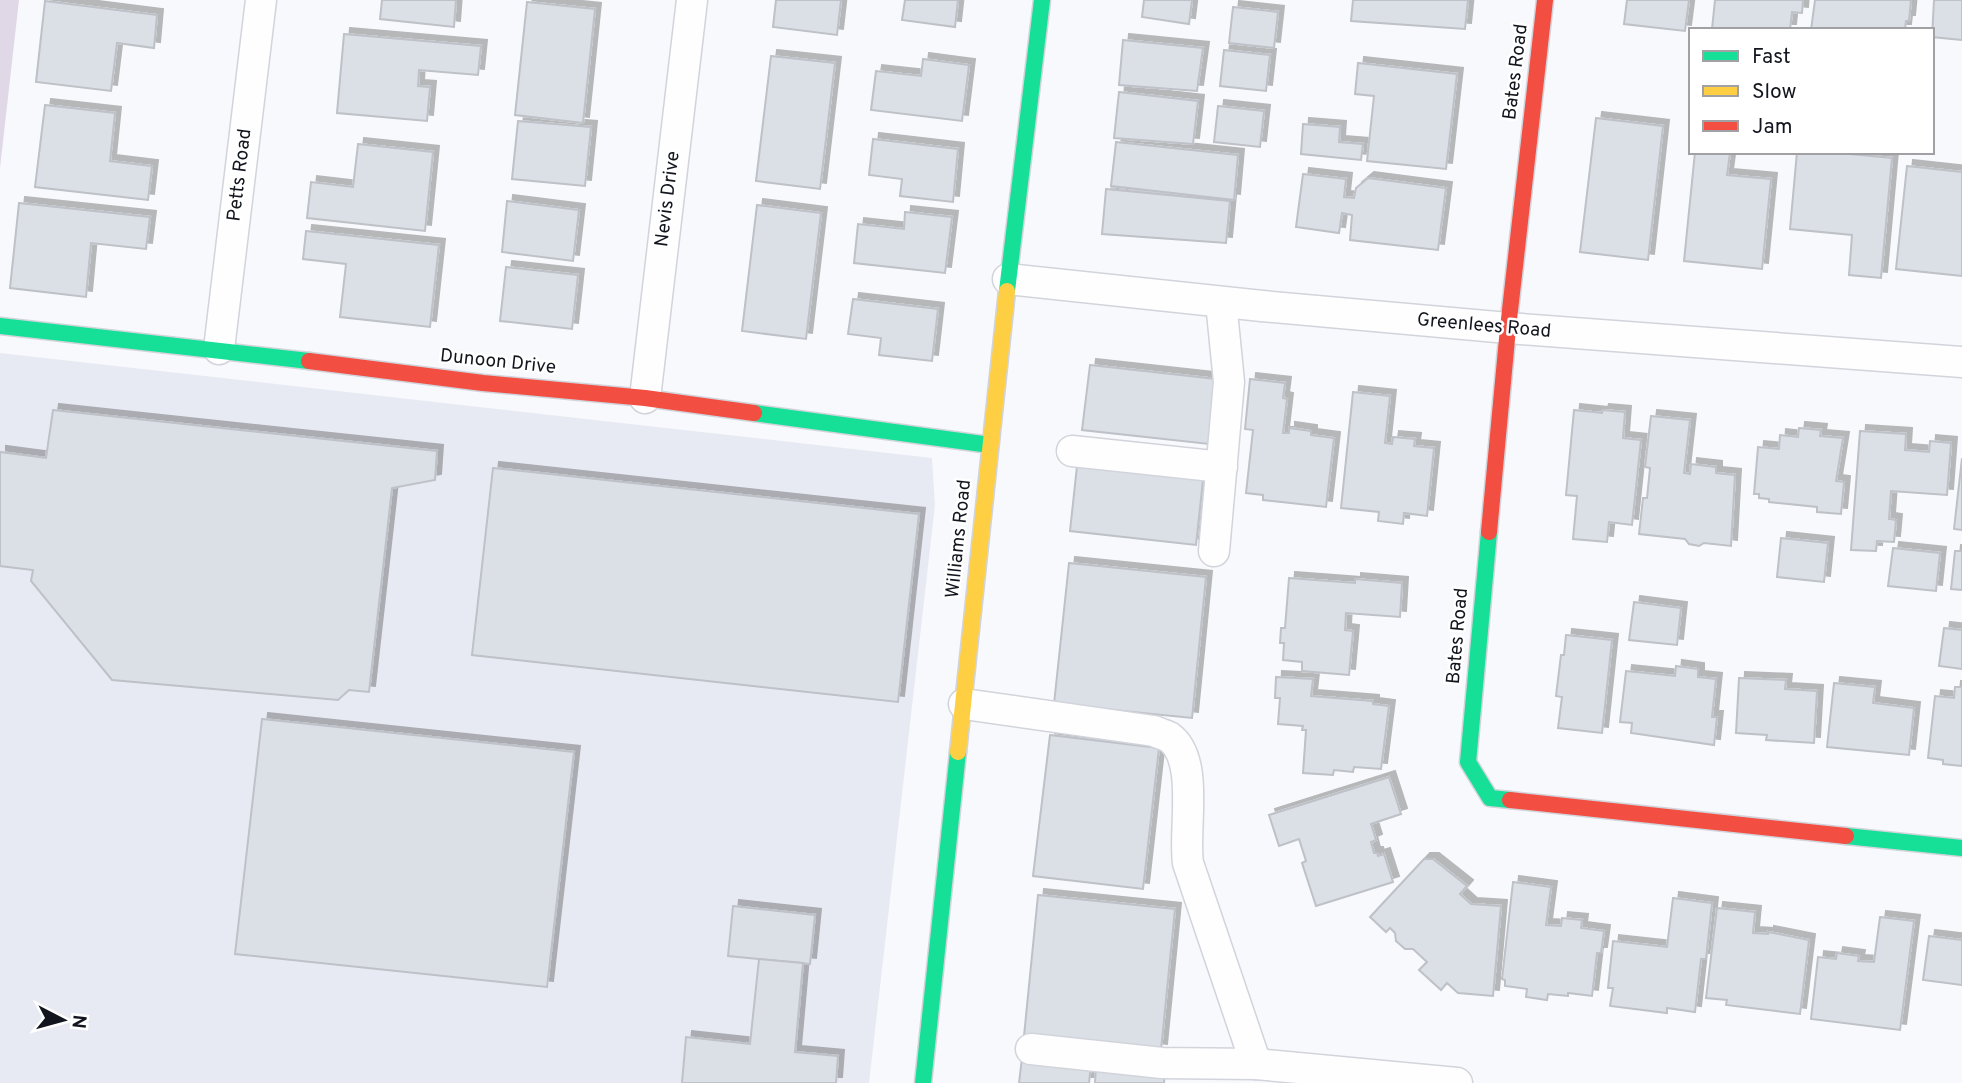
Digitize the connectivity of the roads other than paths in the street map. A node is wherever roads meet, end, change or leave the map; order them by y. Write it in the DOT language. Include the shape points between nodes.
graph roads {
  1 [pos="261,0"];
  2 [pos="692,0"];
  3 [pos="1042,0"];
  4 [pos="1545,0"];
  5 [pos="1008,279"];
  6 [pos="1221,302"];
  7 [pos="0,326"];
  8 [pos="1508,328"];
  9 [pos="219,349"];
  10 [pos="1962,362"];
  11 [pos="645,398"];
  12 [pos="990,445"];
  13 [pos="1072,451"];
  14 [pos="1222,467"];
  15 [pos="1214,551"];
  16 [pos="964,704"];
  17 [pos="1962,849"];
  18 [pos="1031,1049"];
  19 [pos="1273,1071"];
  20 [pos="923,1083"];
  21 [pos="1457,1083"];
  1 -- 9 [label="street, Petts Road"];
  2 -- 11 [label="street, Nevis Drive"];
  3 -- 5 [label="street, Williams Road"];
  4 -- 8 [label="street, Bates Road"];
  5 -- 6 [label="street, Greenlees Road"];
  5 -- 12 [label="street, Williams Road"];
  6 -- 8 [label="street, Greenlees Road"];
  6 -- 14 [label="street" via="1229,382"];
  7 -- 9 [label="street, Dunoon Drive"];
  8 -- 10 [label="street, Greenlees Road"];
  8 -- 17 [label="street, Bates Road" via="1468,762 1490,798"];
  9 -- 11 [label="street, Dunoon Drive" via="483,383"];
  11 -- 12 [label="street, Dunoon Drive"];
  12 -- 16 [label="street, Williams Road"];
  13 -- 14 [label="street"];
  14 -- 15 [label="street"];
  16 -- 19 [label="street" via="1154,731 1179,748 1188,778 1188,863"];
  16 -- 20 [label="street, Williams Road"];
  18 -- 19 [label="street"];
  19 -- 21 [label="street"];
}
